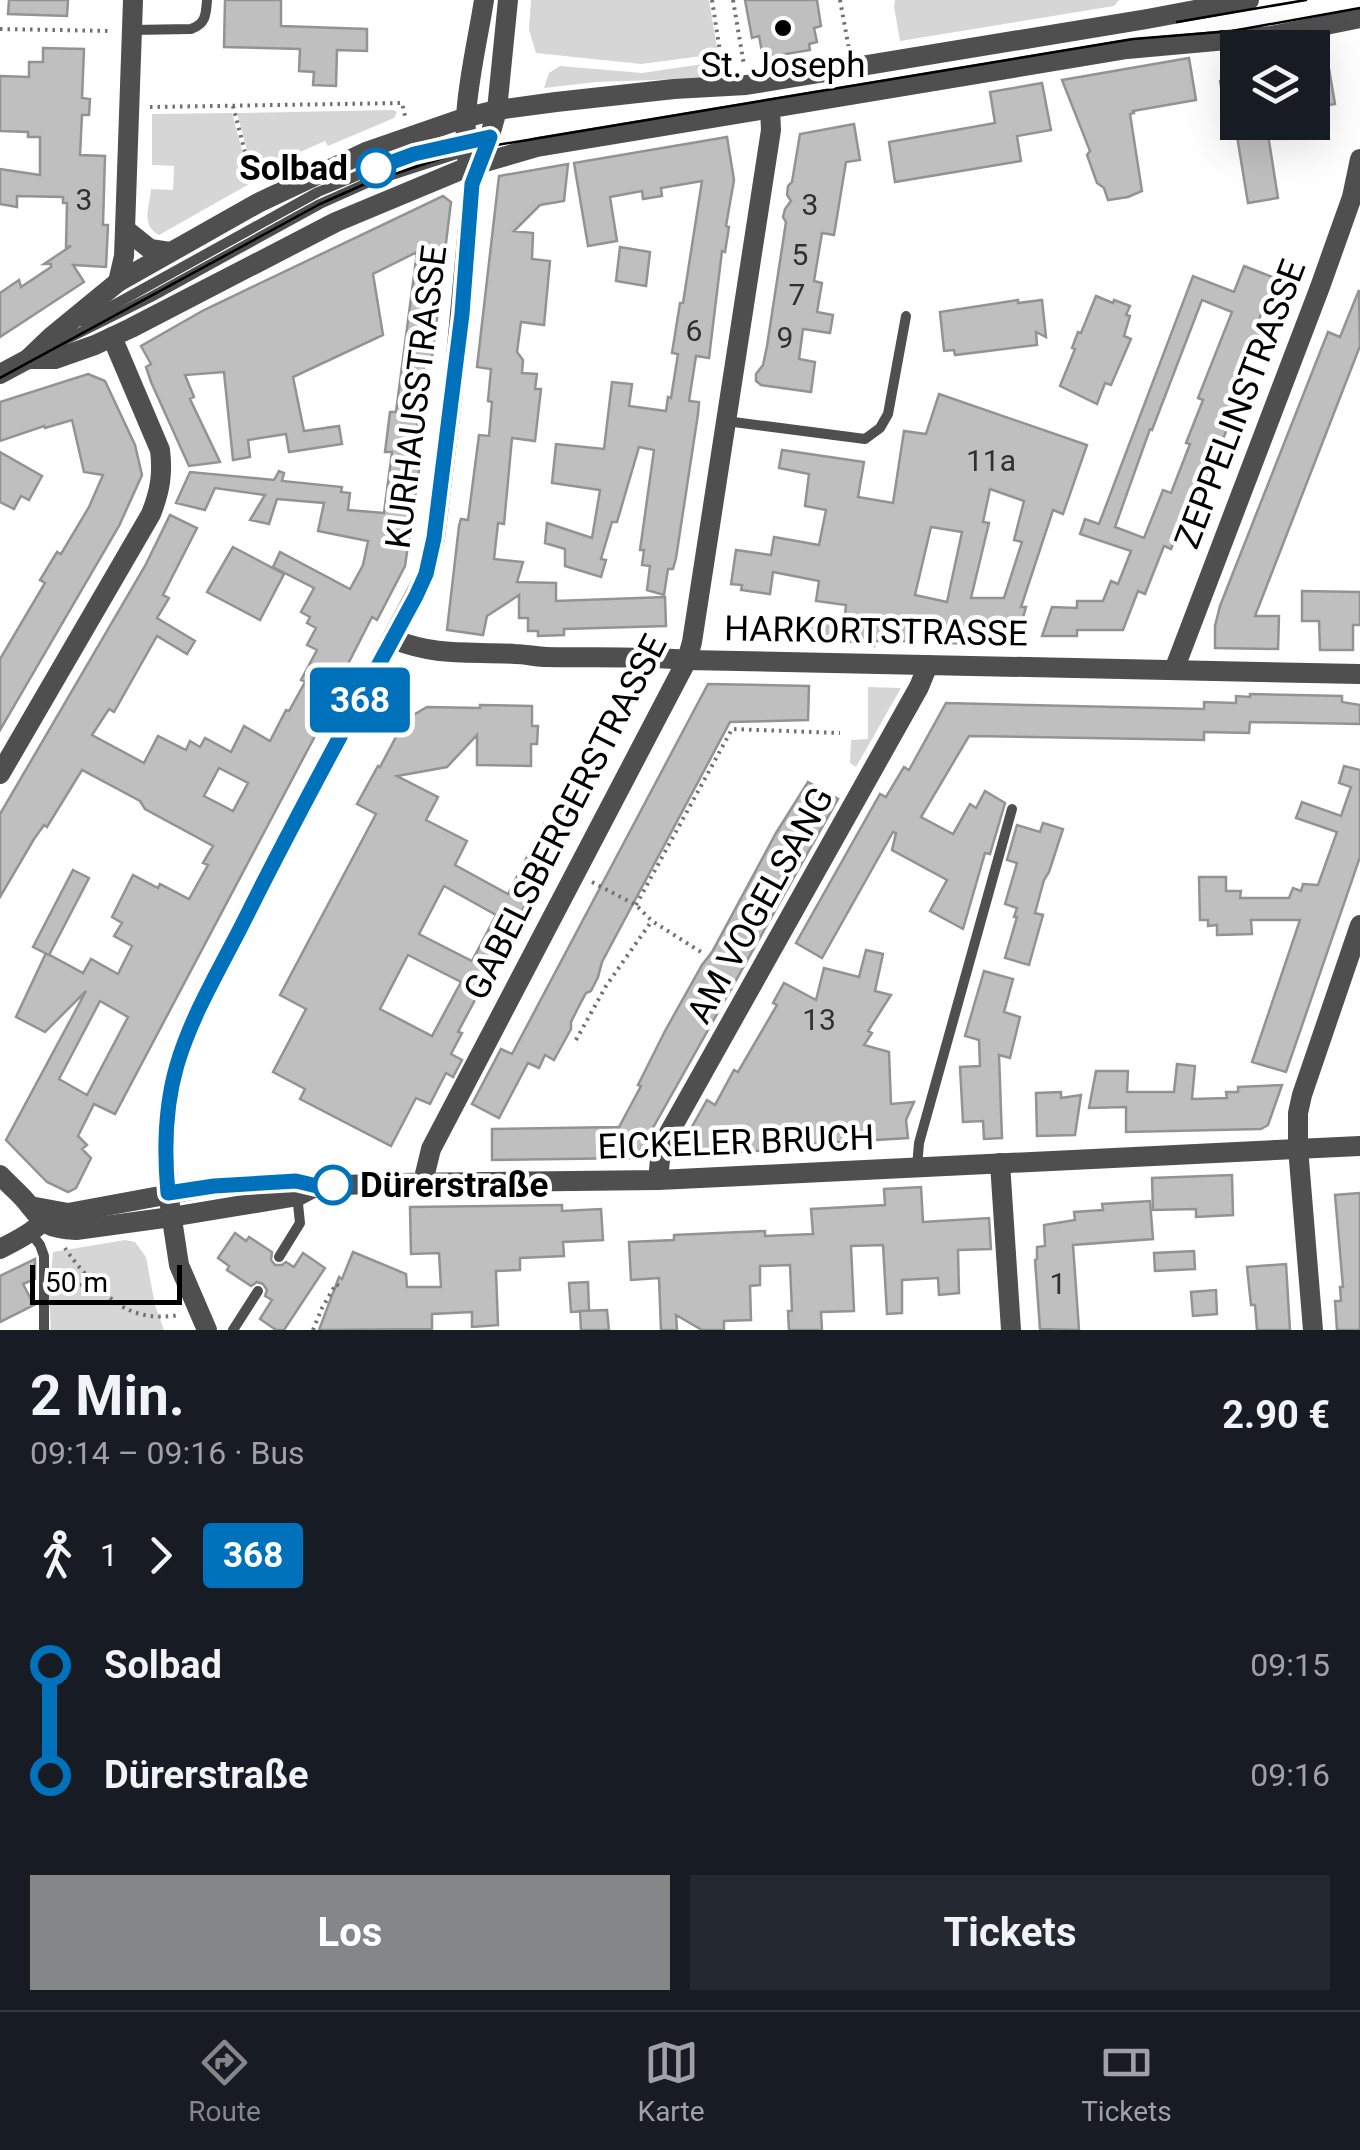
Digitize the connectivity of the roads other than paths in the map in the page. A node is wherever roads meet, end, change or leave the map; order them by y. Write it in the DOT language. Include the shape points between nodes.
graph roads {
  1 [pos="132,0"];
  2 [pos="206,0"];
  3 [pos="484,0"];
  4 [pos="508,0"];
  5 [pos="1249,0"];
  6 [pos="1146,10"];
  7 [pos="1360,18"];
  8 [pos="132,30"];
  9 [pos="1151,46"];
  10 [pos="770,109"];
  11 [pos="497,110"];
  12 [pos="467,117"];
  13 [pos="476,155"];
  14 [pos="1360,159"];
  15 [pos="125,229"];
  16 [pos="170,252"];
  17 [pos="118,282"];
  18 [pos="906,316"];
  19 [pos="112,337"];
  20 [pos="28,358"];
  21 [pos="0,374"];
  22 [pos="725,421"];
  23 [pos="393,639"];
  24 [pos="687,660"];
  25 [pos="928,665"];
  26 [pos="1174,670"];
  27 [pos="1360,674"];
  28 [pos="0,774"];
  29 [pos="1012,809"];
  30 [pos="1360,925"];
  31 [pos="1360,1146"];
  32 [pos="1298,1148"];
  33 [pos="1000,1163"];
  34 [pos="918,1167"];
  35 [pos="0,1175"];
  36 [pos="658,1180"];
  37 [pos="424,1182"];
  38 [pos="304,1188"];
  39 [pos="168,1193"];
  40 [pos="171,1217"];
  41 [pos="44,1220"];
  42 [pos="0,1249"];
  43 [pos="279,1257"];
  44 [pos="258,1290"];
  45 [pos="202,1321"];
  46 [pos="44,1330"];
  47 [pos="233,1330"];
  48 [pos="1011,1330"];
  49 [pos="1313,1330"];
  1 -- 8 [label="street"];
  2 -- 8 [label="lane" via="198,27"];
  3 -- 12 [label="street, KURHAUSSTRASSE"];
  4 -- 11 [label="street, KURHAUSSTRASSE"];
  5 -- 6 [label="street"];
  6 -- 9 [label="street"];
  6 -- 11 [label="street" via="746,85"];
  7 -- 9 [label="street" via="1271,36"];
  8 -- 15 [label="street"];
  9 -- 10 [label="street"];
  10 -- 13 [label="street"];
  10 -- 22 [label="street, GABELSBERGERSTRASSE"];
  11 -- 12 [label="street"];
  11 -- 13 [label="street, KURHAUSSTRASSE"];
  12 -- 13 [label="street, KURHAUSSTRASSE"];
  12 -- 16 [label="street" via="366,152"];
  13 -- 19 [label="street"];
  13 -- 20 [label="lane" via="367,182"];
  13 -- 23 [label="street, KURHAUSSTRASSE" via="434,538 426,574"];
  14 -- 26 [label="street, ZEPPELINSTRASSE" via="1320,287"];
  15 -- 16 [label="street" via="150,249"];
  15 -- 17 [label="street"];
  16 -- 17 [label="street"];
  17 -- 20 [label="street"];
  18 -- 22 [label="lane" via="888,414 865,440"];
  19 -- 20 [label="street" via="56,359"];
  19 -- 28 [label="street" via="160,450 161,489"];
  20 -- 21 [label="street"];
  22 -- 24 [label="street, GABELSBERGERSTRASSE"];
  23 -- 24 [label="street, HARKORTSTRASSE" via="430,651"];
  23 -- 39 [label="street, KURHAUSSTRASSE" via="192,1022 169,1101"];
  24 -- 25 [label="street, HARKORTSTRASSE"];
  24 -- 37 [label="street, GABELSBERGERSTRASSE" via="432,1149"];
  25 -- 26 [label="street, HARKORTSTRASSE"];
  25 -- 36 [label="street, AM VOGELSANG" via="665,1140"];
  26 -- 27 [label="street, HARKORTSTRASSE"];
  29 -- 34 [label="lane, EICKELER BRUCH" via="919,1143"];
  30 -- 32 [label="street" via="1302,1095"];
  31 -- 32 [label="street, EICKELER BRUCH"];
  32 -- 33 [label="street, EICKELER BRUCH"];
  32 -- 49 [label="street"];
  33 -- 34 [label="street, EICKELER BRUCH"];
  33 -- 48 [label="street"];
  34 -- 36 [label="street, EICKELER BRUCH"];
  35 -- 41 [label="street"];
  36 -- 37 [label="street, EICKELER BRUCH"];
  37 -- 38 [label="street, EICKELER BRUCH"];
  38 -- 39 [label="street, EICKELER BRUCH" via="214,1186"];
  38 -- 40 [label="street, EICKELER BRUCH"];
  38 -- 43 [label="lane" via="300,1222"];
  39 -- 40 [label="street, KURHAUSSTRASSE"];
  39 -- 41 [label="street, EICKELER BRUCH"];
  40 -- 41 [label="street, EICKELER BRUCH" via="92,1228"];
  40 -- 45 [label="street, KURHAUSSTRASSE" via="179,1265"];
  41 -- 42 [label="street, EICKELER BRUCH"];
  41 -- 46 [label="lane"];
  44 -- 47 [label="lane"];
}
